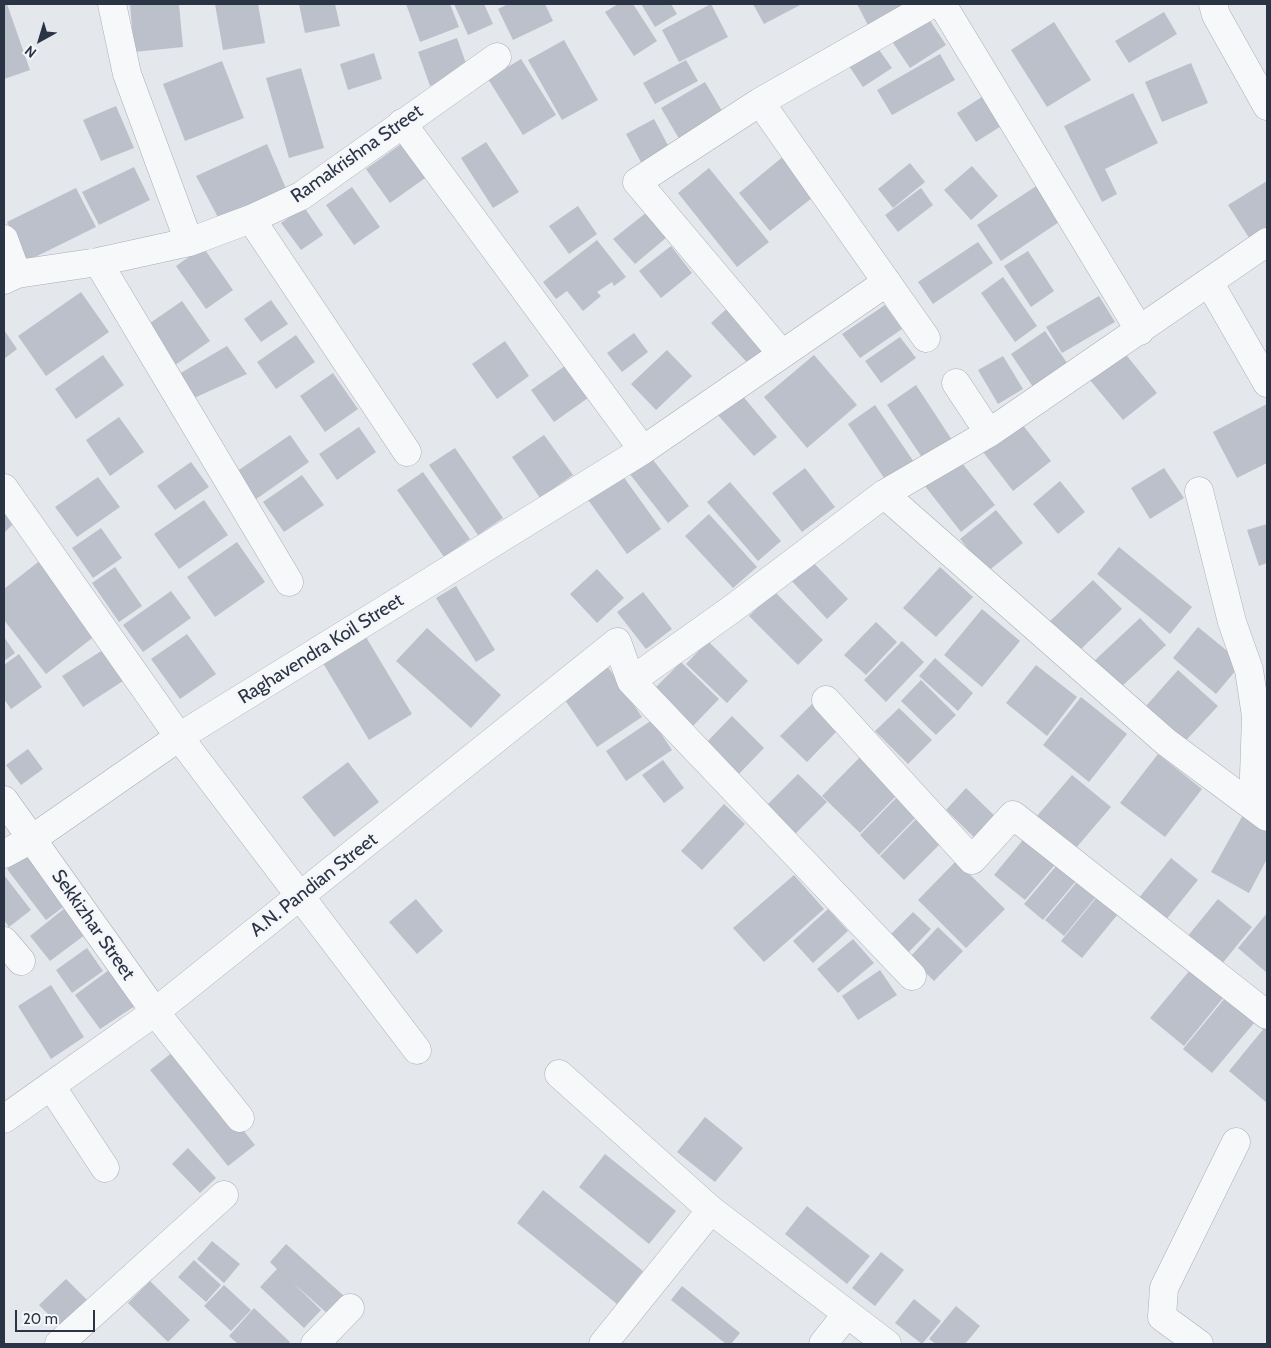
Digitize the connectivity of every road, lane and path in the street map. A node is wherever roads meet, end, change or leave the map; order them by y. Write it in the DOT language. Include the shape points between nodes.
graph roads {
  1 [pos="112,4"];
  2 [pos="932,4"];
  3 [pos="942,4"];
  4 [pos="1213,4"];
  5 [pos="497,57"];
  6 [pos="760,102"];
  7 [pos="1267,106"];
  8 [pos="402,123"];
  9 [pos="251,219"];
  10 [pos="4,239"];
  11 [pos="189,242"];
  12 [pos="1267,242"];
  13 [pos="98,262"];
  14 [pos="10,277"];
  15 [pos="887,282"];
  16 [pos="1209,282"];
  17 [pos="1140,331"];
  18 [pos="926,338"];
  19 [pos="782,354"];
  20 [pos="956,383"];
  21 [pos="1267,383"];
  22 [pos="989,433"];
  23 [pos="643,450"];
  24 [pos="407,452"];
  25 [pos="4,488"];
  26 [pos="1199,491"];
  27 [pos="884,494"];
  28 [pos="289,582"];
  29 [pos="631,681"];
  30 [pos="826,700"];
  31 [pos="179,737"];
  32 [pos="4,800"];
  33 [pos="1260,812"];
  34 [pos="32,839"];
  35 [pos="4,854"];
  36 [pos="301,895"];
  37 [pos="912,976"];
  38 [pos="155,1012"];
  39 [pos="1267,1015"];
  40 [pos="417,1050"];
  41 [pos="559,1074"];
  42 [pos="52,1086"];
  43 [pos="240,1118"];
  44 [pos="4,1119"];
  45 [pos="1236,1142"];
  46 [pos="105,1168"];
  47 [pos="224,1196"];
  48 [pos="712,1210"];
  49 [pos="350,1308"];
  50 [pos="846,1315"];
  51 [pos="59,1344"];
  52 [pos="315,1344"];
  53 [pos="603,1344"];
  54 [pos="823,1344"];
  55 [pos="888,1344"];
  56 [pos="1199,1344"];
  1 -- 11 [label="street" via="127,74"];
  2 -- 6 [label="street"];
  3 -- 17 [label="street"];
  4 -- 7 [label="street"];
  5 -- 8 [label="street, Ramakrishna Street"];
  6 -- 15 [label="street"];
  6 -- 19 [label="street" via="637,182"];
  8 -- 9 [label="street, Ramakrishna Street" via="301,196"];
  8 -- 23 [label="street"];
  9 -- 11 [label="street, Ramakrishna Street"];
  9 -- 24 [label="street"];
  10 -- 14 [label="street"];
  11 -- 13 [label="street, Ramakrishna Street"];
  12 -- 16 [label="street"];
  13 -- 14 [label="street, Ramakrishna Street"];
  13 -- 28 [label="street"];
  15 -- 18 [label="street"];
  15 -- 19 [label="street, Raghavendra Koil Street"];
  16 -- 17 [label="street"];
  16 -- 21 [label="street"];
  17 -- 22 [label="street"];
  19 -- 23 [label="street, Raghavendra Koil Street"];
  20 -- 22 [label="street"];
  22 -- 27 [label="street"];
  23 -- 31 [label="street, Raghavendra Koil Street"];
  25 -- 31 [label="street"];
  26 -- 33 [label="street" via="1232,622 1249,670 1256,716"];
  27 -- 29 [label="street"];
  27 -- 33 [label="street" via="1166,742"];
  29 -- 36 [label="street, A.N. Pandian Street" via="617,642"];
  29 -- 37 [label="street"];
  30 -- 39 [label="street" via="972,860 1013,815"];
  31 -- 34 [label="street, Raghavendra Koil Street"];
  31 -- 36 [label="street"];
  32 -- 34 [label="street, Sekkizhar Street"];
  34 -- 35 [label="street, Raghavendra Koil Street"];
  34 -- 38 [label="street, Sekkizhar Street"];
  36 -- 38 [label="street, A.N. Pandian Street"];
  36 -- 40 [label="street"];
  38 -- 42 [label="street, A.N. Pandian Street"];
  38 -- 43 [label="street, Sekkizhar Street"];
  41 -- 48 [label="street"];
  42 -- 44 [label="street, A.N. Pandian Street"];
  42 -- 46 [label="street"];
  45 -- 56 [label="street" via="1164,1288 1162,1317"];
  47 -- 51 [label="street"];
  48 -- 50 [label="street"];
  48 -- 53 [label="street"];
  49 -- 52 [label="street"];
  50 -- 54 [label="street"];
  50 -- 55 [label="street"];
}
